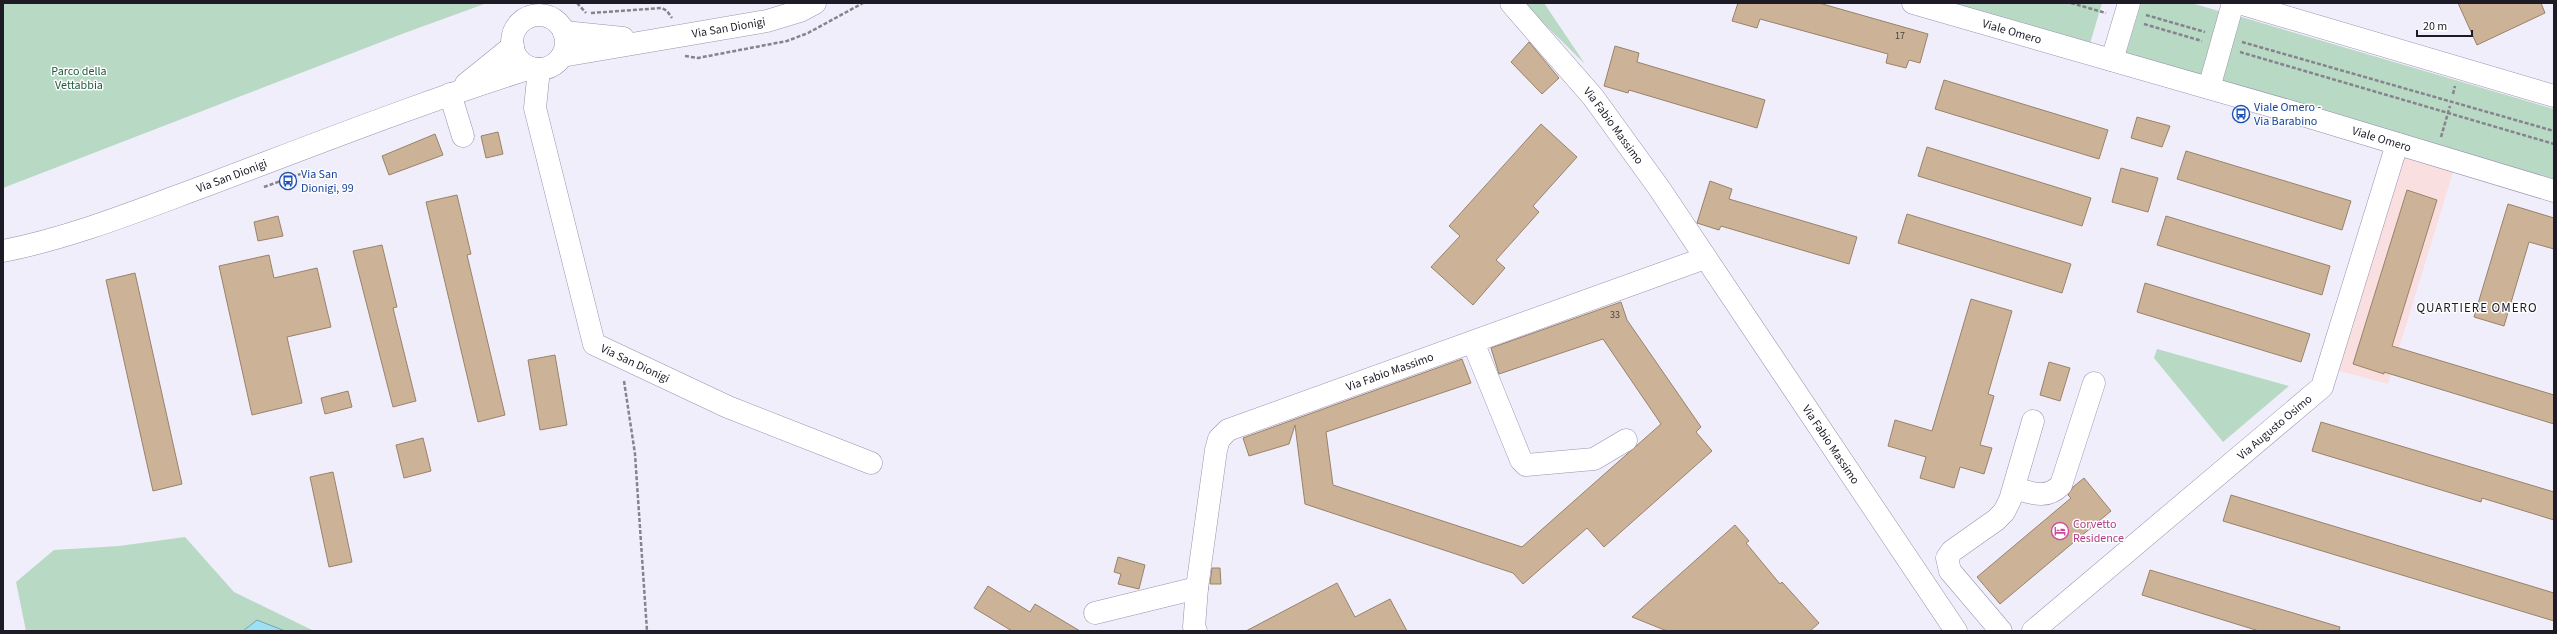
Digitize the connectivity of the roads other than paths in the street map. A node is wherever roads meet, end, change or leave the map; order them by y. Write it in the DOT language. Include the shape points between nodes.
graph roads {
  1 [pos="815,3"];
  2 [pos="1511,3"];
  3 [pos="1912,3"];
  4 [pos="2233,3"];
  5 [pos="2239,3"];
  6 [pos="2136,8"];
  7 [pos="530,10"];
  8 [pos="554,18"];
  9 [pos="640,41"];
  10 [pos="513,46"];
  11 [pos="562,56"];
  12 [pos="2112,60"];
  13 [pos="535,69"];
  14 [pos="2209,88"];
  15 [pos="454,92"];
  16 [pos="2554,96"];
  17 [pos="463,136"];
  18 [pos="2397,144"];
  19 [pos="2554,191"];
  20 [pos="3,251"];
  21 [pos="1705,258"];
  22 [pos="1473,342"];
  23 [pos="2094,383"];
  24 [pos="2033,421"];
  25 [pos="1626,440"];
  26 [pos="871,463"];
  27 [pos="2014,488"];
  28 [pos="1197,588"];
  29 [pos="1095,613"];
  30 [pos="1196,631"];
  31 [pos="1956,631"];
  32 [pos="2001,631"];
  33 [pos="2033,631"];
  1 -- 9 [label="street, Via San Dionigi" via="800,11 767,21"];
  2 -- 21 [label="street, Via Fabio Massimo" via="1593,97 1659,188"];
  3 -- 12 [label="street, Viale Omero"];
  4 -- 14 [label="street"];
  5 -- 16 [label="street"];
  6 -- 12 [label="street"];
  7 -- 8 [label="street, Via San Dionigi" via="541,16"];
  7 -- 10 [label="street, Via San Dionigi" via="516,29"];
  8 -- 9 [label="street, Via San Dionigi"];
  8 -- 11 [label="street" via="566,44"];
  9 -- 11 [label="street, Via San Dionigi"];
  10 -- 13 [label="street" via="519,60"];
  10 -- 15 [label="street, Via San Dionigi"];
  11 -- 13 [label="street, Via San Dionigi" via="553,65"];
  12 -- 14 [label="street, Viale Omero"];
  13 -- 15 [label="street, Via San Dionigi"];
  13 -- 26 [label="street, Via San Dionigi" via="535,108 594,344 728,407"];
  14 -- 18 [label="street, Viale Omero"];
  15 -- 17 [label="street"];
  15 -- 20 [label="street, Via San Dionigi" via="123,216 38,244"];
  18 -- 19 [label="street, Viale Omero"];
  18 -- 33 [label="street, Via Augusto Osimo" via="2322,387"];
  21 -- 22 [label="street, Via Fabio Massimo"];
  21 -- 31 [label="street, Via Fabio Massimo"];
  22 -- 25 [label="street" via="1520,460 1526,465 1594,459"];
  22 -- 28 [label="street, Via Fabio Massimo" via="1228,430 1219,439 1216,450"];
  23 -- 27 [label="street" via="2061,485 2047,495"];
  24 -- 27 [label="street"];
  27 -- 32 [label="street" via="2004,512 1952,551 1947,558 1950,571"];
  28 -- 29 [label="street"];
  28 -- 30 [label="street, Via Fabio Massimo" via="1194,627"];
}
